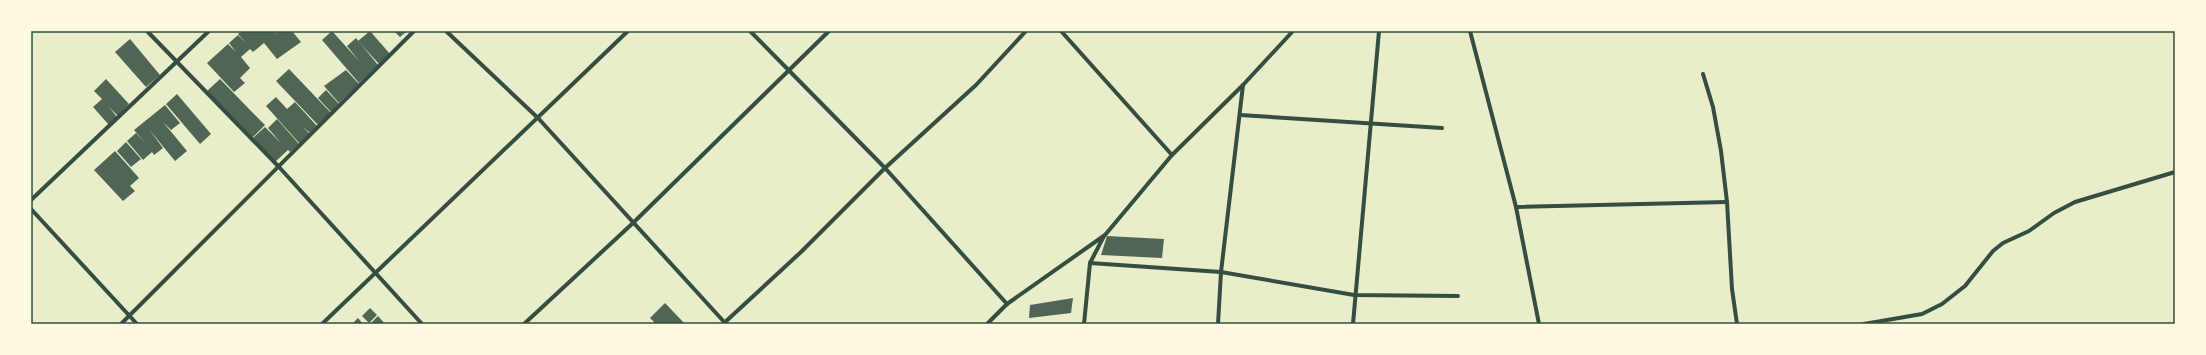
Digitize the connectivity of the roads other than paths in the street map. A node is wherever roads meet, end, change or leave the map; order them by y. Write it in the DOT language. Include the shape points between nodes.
graph roads {
  1 [pos="147,31"];
  2 [pos="209,31"];
  3 [pos="414,31"];
  4 [pos="446,31"];
  5 [pos="628,31"];
  6 [pos="750,31"];
  7 [pos="829,31"];
  8 [pos="1026,31"];
  9 [pos="1061,31"];
  10 [pos="1293,31"];
  11 [pos="1379,31"];
  12 [pos="1470,31"];
  13 [pos="176,62"];
  14 [pos="788,71"];
  15 [pos="1703,74"];
  16 [pos="1243,85"];
  17 [pos="1240,115"];
  18 [pos="538,118"];
  19 [pos="1371,122"];
  20 [pos="1442,128"];
  21 [pos="1172,154"];
  22 [pos="278,167"];
  23 [pos="885,168"];
  24 [pos="2175,172"];
  25 [pos="31,200"];
  26 [pos="1727,202"];
  27 [pos="1516,207"];
  28 [pos="31,208"];
  29 [pos="633,223"];
  30 [pos="1105,235"];
  31 [pos="1090,263"];
  32 [pos="375,272"];
  33 [pos="1222,272"];
  34 [pos="1354,295"];
  35 [pos="1458,296"];
  36 [pos="1007,304"];
  37 [pos="130,316"];
  38 [pos="725,323"];
  39 [pos="121,324"];
  40 [pos="137,324"];
  41 [pos="322,324"];
  42 [pos="422,324"];
  43 [pos="524,324"];
  44 [pos="987,324"];
  45 [pos="1084,324"];
  46 [pos="1218,324"];
  47 [pos="1353,324"];
  48 [pos="1540,324"];
  49 [pos="1737,324"];
  50 [pos="1864,324"];
  1 -- 13 [label="street"];
  2 -- 13 [label="street"];
  3 -- 22 [label="street"];
  4 -- 18 [label="street"];
  5 -- 18 [label="street"];
  6 -- 14 [label="street"];
  7 -- 14 [label="street"];
  8 -- 23 [label="street" via="976,85"];
  9 -- 21 [label="street"];
  10 -- 16 [label="street"];
  11 -- 19 [label="street"];
  12 -- 27 [label="street"];
  13 -- 22 [label="street"];
  13 -- 25 [label="street"];
  14 -- 23 [label="street"];
  14 -- 29 [label="street"];
  15 -- 26 [label="street" via="1713,107"];
  16 -- 17 [label="street"];
  16 -- 21 [label="street"];
  17 -- 19 [label="street"];
  17 -- 33 [label="street"];
  18 -- 29 [label="street"];
  18 -- 32 [label="street"];
  19 -- 20 [label="street"];
  19 -- 34 [label="street"];
  21 -- 30 [label="street"];
  22 -- 32 [label="street"];
  22 -- 37 [label="street"];
  23 -- 36 [label="street"];
  23 -- 38 [label="street"];
  24 -- 50 [label="street" via="2075,202 2029,231 2003,243 1994,250 1965,286 1942,304 1922,314"];
  26 -- 27 [label="street"];
  26 -- 49 [label="street" via="1732,289"];
  27 -- 48 [label="street"];
  28 -- 37 [label="street"];
  29 -- 38 [label="street"];
  29 -- 43 [label="street"];
  30 -- 31 [label="street"];
  30 -- 36 [label="street"];
  31 -- 33 [label="street"];
  31 -- 45 [label="street"];
  32 -- 41 [label="street"];
  32 -- 42 [label="street"];
  33 -- 34 [label="street"];
  33 -- 46 [label="street"];
  34 -- 35 [label="street"];
  34 -- 47 [label="street"];
  36 -- 44 [label="street"];
  37 -- 39 [label="street"];
  37 -- 40 [label="street"];
}
